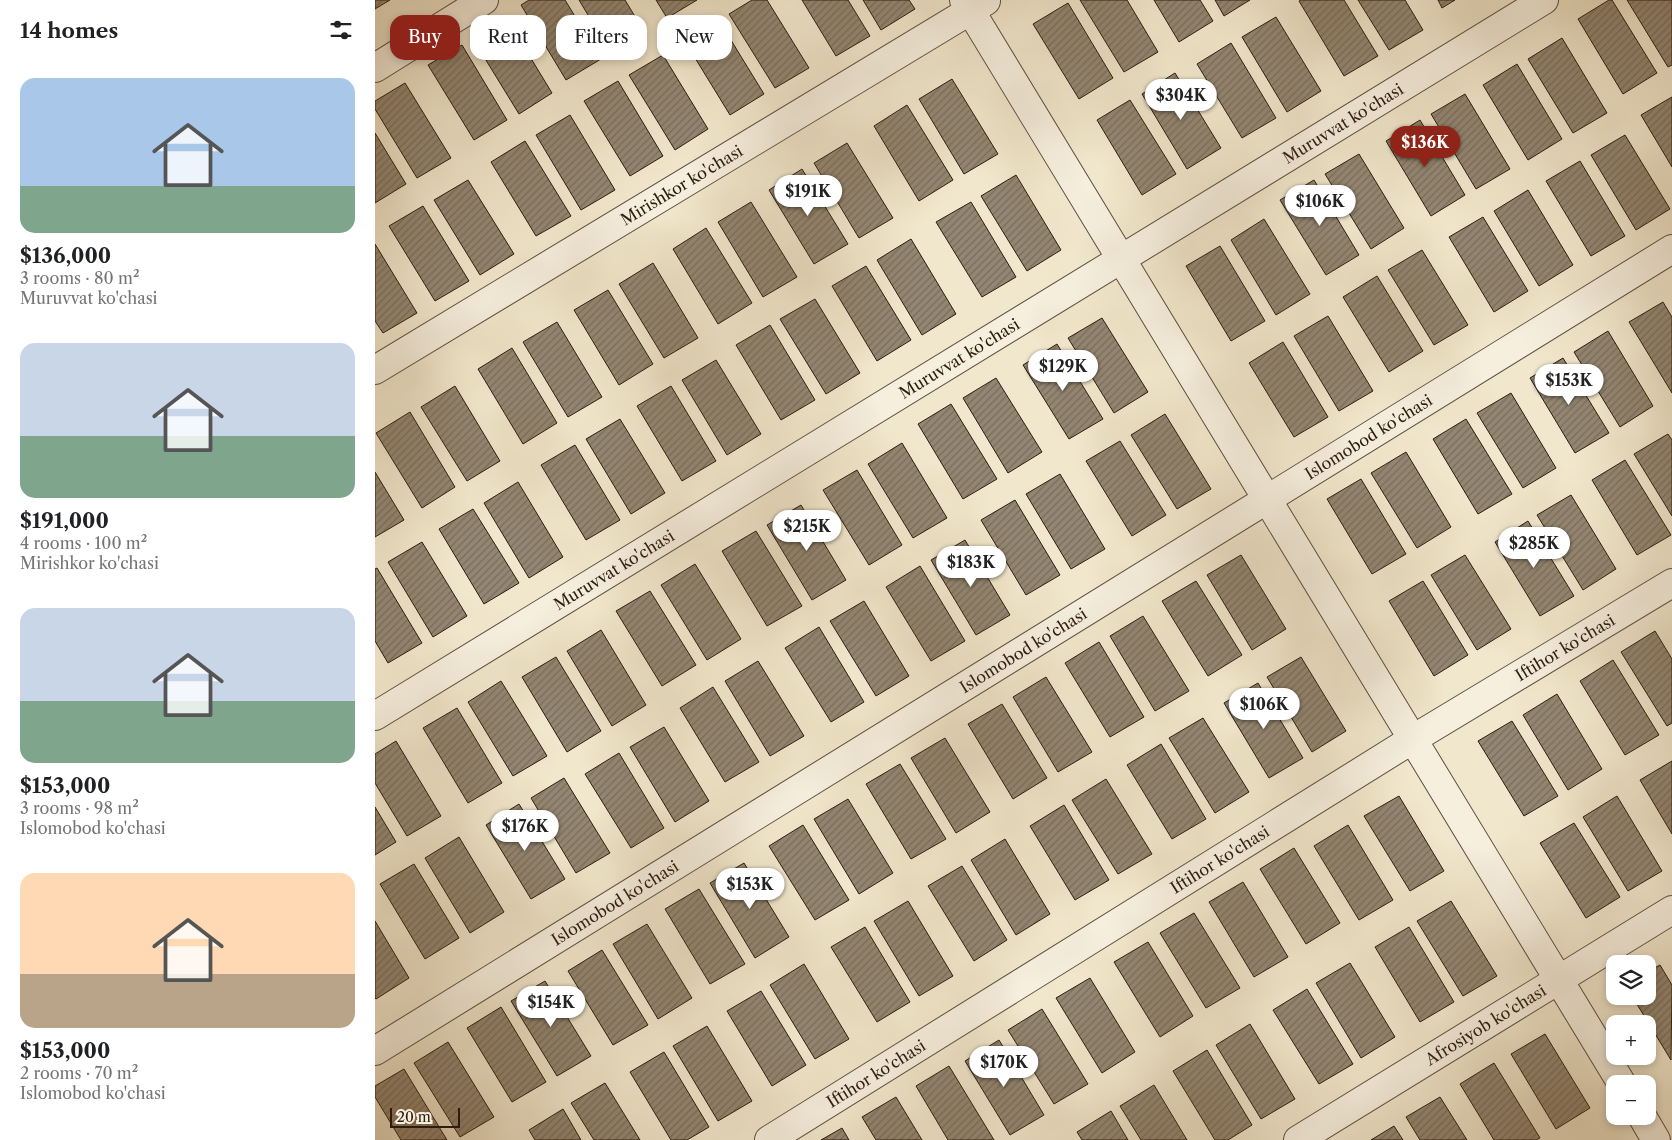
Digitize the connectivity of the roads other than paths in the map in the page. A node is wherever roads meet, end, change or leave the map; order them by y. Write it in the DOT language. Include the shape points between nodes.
graph roads {
  1 [pos="483,0"];
  2 [pos="1544,0"];
  3 [pos="974,3"];
  4 [pos="379,57"];
  5 [pos="1672,249"];
  6 [pos="1122,259"];
  7 [pos="375,370"];
  8 [pos="1267,499"];
  9 [pos="1672,582"];
  10 [pos="375,716"];
  11 [pos="1413,739"];
  12 [pos="1672,910"];
  13 [pos="1559,979"];
  14 [pos="375,1051"];
  15 [pos="1617,1075"];
  16 [pos="1647,1125"];
  17 [pos="769,1140"];
  18 [pos="1298,1140"];
  19 [pos="1656,1140"];
  1 -- 4 [label="street"];
  2 -- 6 [label="street, Muruvvat ko'chasi"];
  3 -- 6 [label="street"];
  3 -- 7 [label="street, Mirishkor ko'chasi"];
  5 -- 8 [label="street, Islomobod ko'chasi"];
  6 -- 8 [label="street"];
  6 -- 10 [label="street, Muruvvat ko'chasi"];
  8 -- 11 [label="street"];
  8 -- 14 [label="street, Islomobod ko'chasi"];
  9 -- 11 [label="street, Iftihor ko'chasi"];
  11 -- 13 [label="street"];
  11 -- 17 [label="street, Iftihor ko'chasi"];
  12 -- 13 [label="street, Afrosiyob ko'chasi"];
  13 -- 15 [label="street"];
  13 -- 18 [label="street, Afrosiyob ko'chasi"];
  16 -- 19 [label="street"];
}
